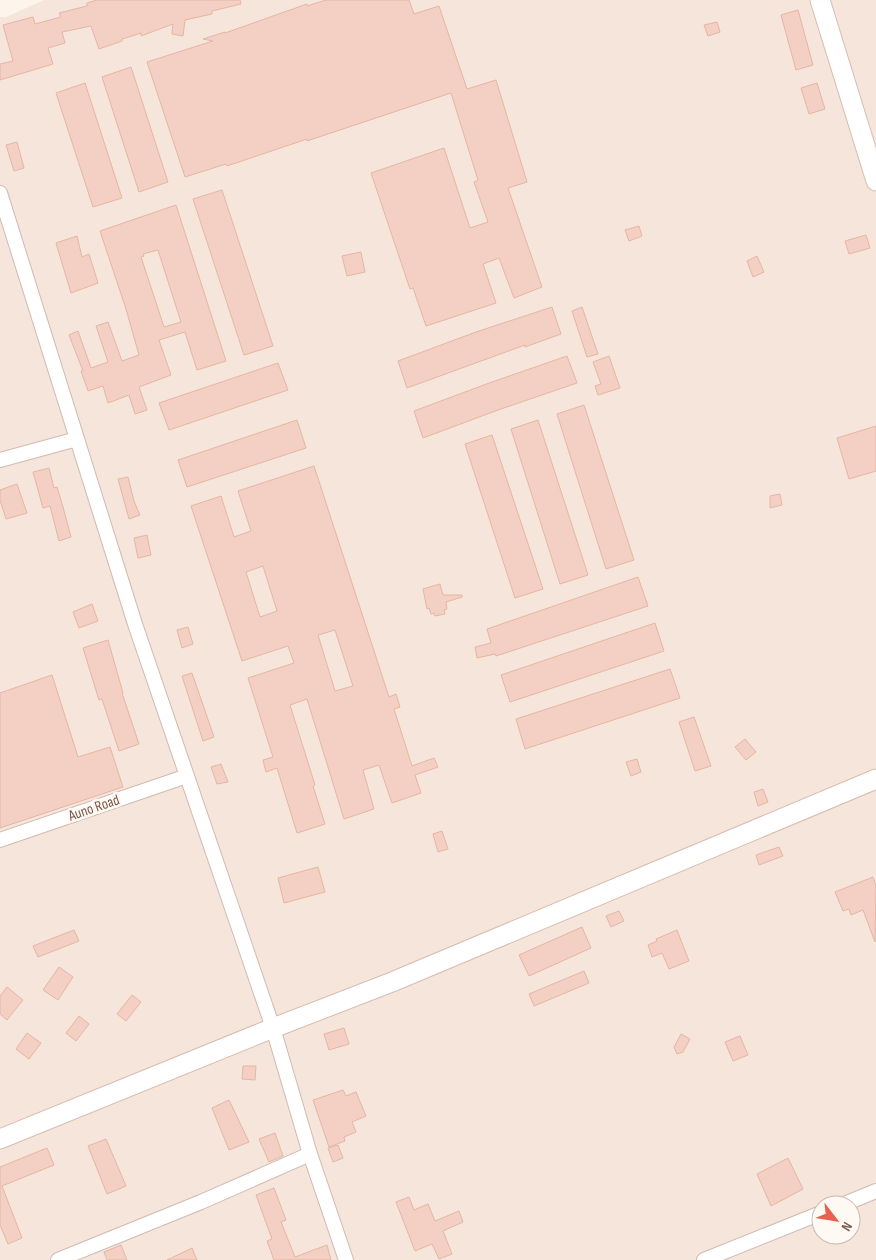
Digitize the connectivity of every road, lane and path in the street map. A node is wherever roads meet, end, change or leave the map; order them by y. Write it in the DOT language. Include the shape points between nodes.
graph roads {
  1 [pos="820,0"];
  2 [pos="876,181"];
  3 [pos="1,198"];
  4 [pos="77,439"];
  5 [pos="0,460"];
  6 [pos="187,776"];
  7 [pos="876,779"];
  8 [pos="0,840"];
  9 [pos="273,1028"];
  10 [pos="0,1139"];
  11 [pos="310,1154"];
  12 [pos="876,1191"];
  13 [pos="861,1197"];
  14 [pos="811,1217"];
  15 [pos="58,1260"];
  16 [pos="346,1260"];
  17 [pos="704,1260"];
  1 -- 2 [label="street"];
  3 -- 4 [label="street"];
  4 -- 5 [label="street"];
  4 -- 6 [label="street"];
  6 -- 8 [label="street, Auno Road"];
  6 -- 9 [label="street"];
  7 -- 9 [label="street" via="392,982"];
  9 -- 10 [label="street"];
  9 -- 11 [label="street"];
  11 -- 15 [label="street"];
  11 -- 16 [label="street"];
  12 -- 13 [label="street"];
  14 -- 17 [label="street"];
}
